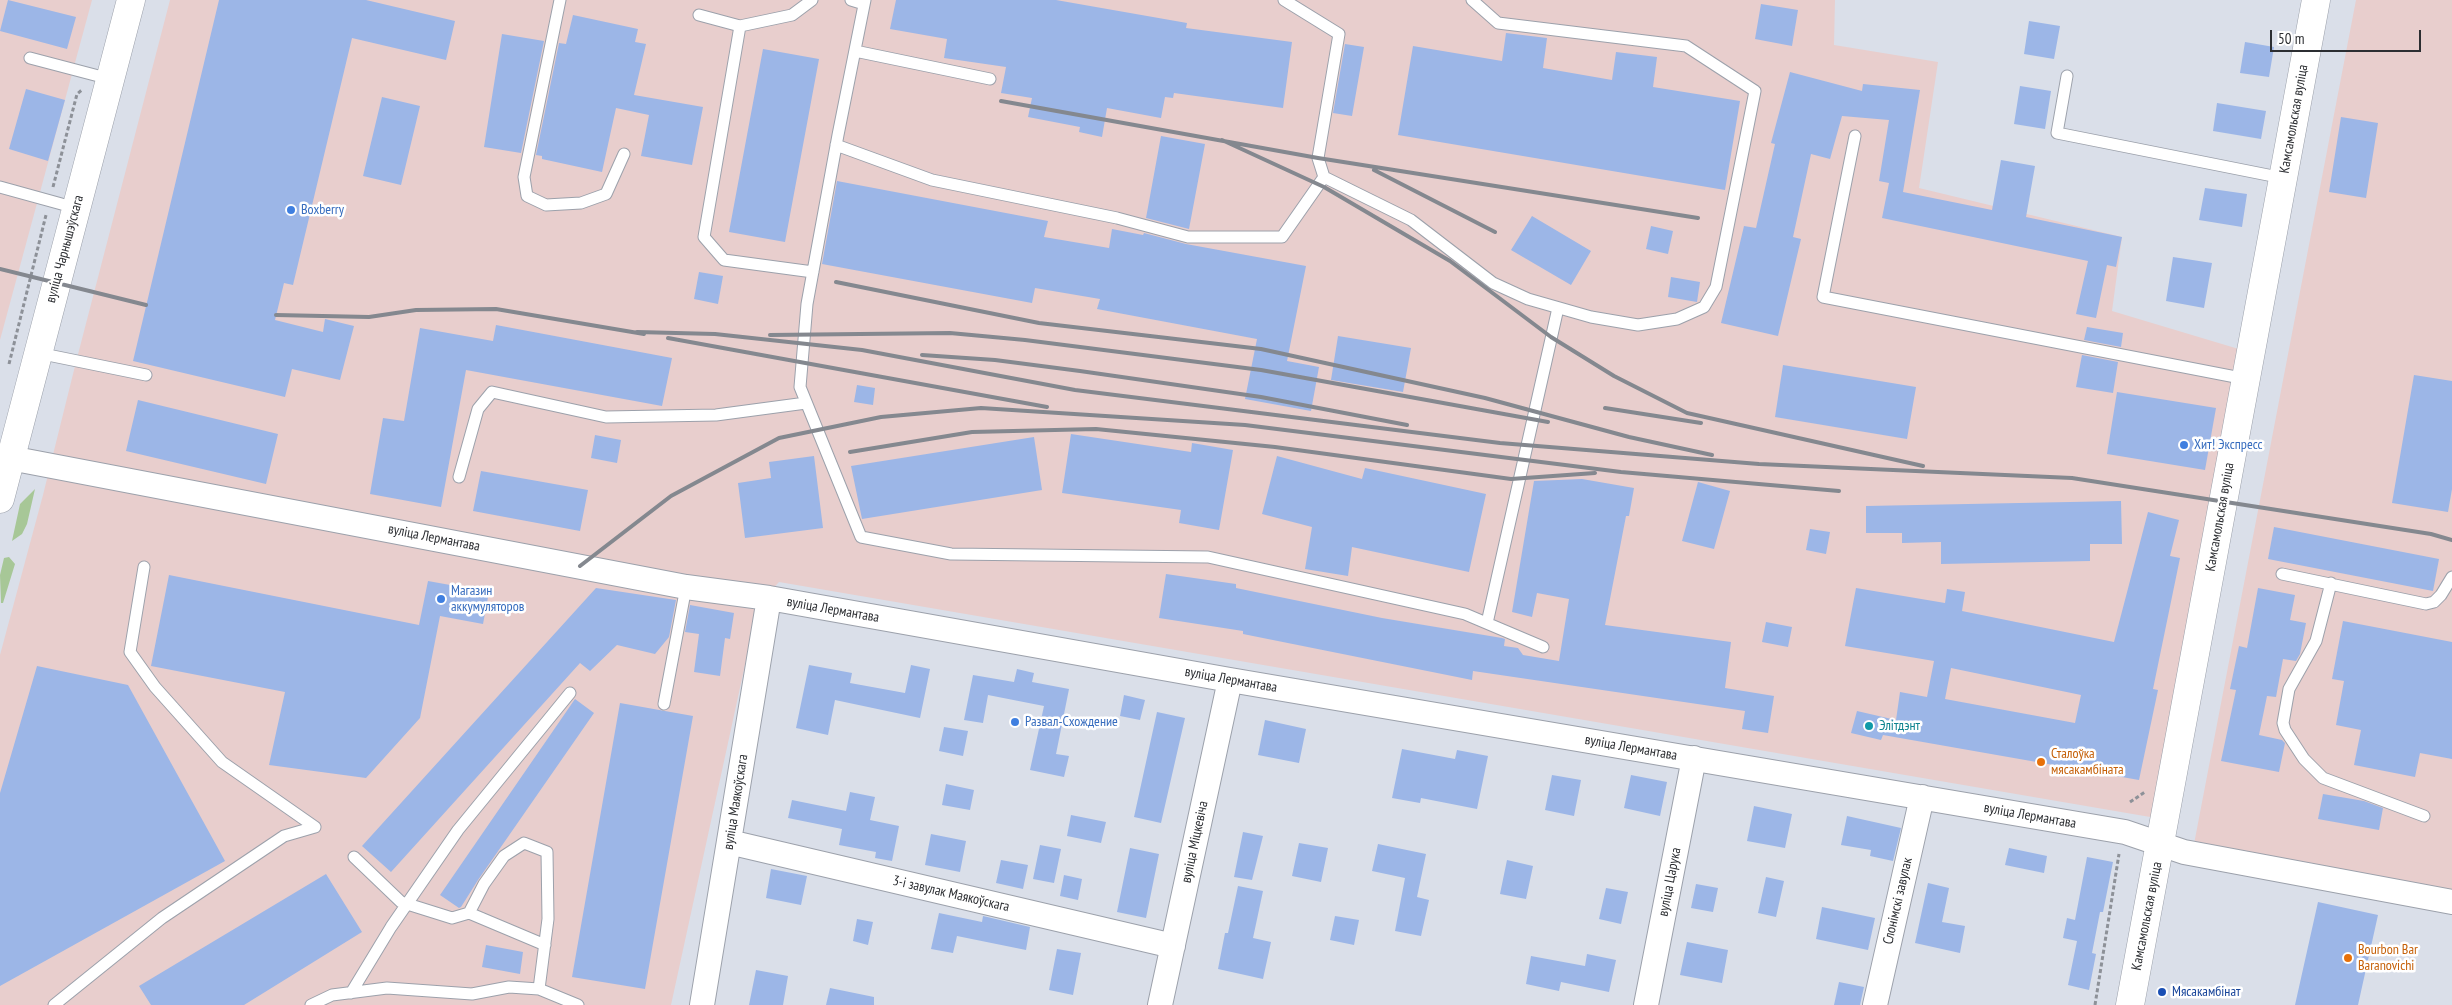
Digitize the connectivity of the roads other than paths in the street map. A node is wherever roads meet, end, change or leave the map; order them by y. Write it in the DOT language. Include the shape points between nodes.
graph roads {
  1 [pos="131,0"];
  2 [pos="560,0"];
  3 [pos="812,0"];
  4 [pos="851,0"];
  5 [pos="1284,0"];
  6 [pos="1472,0"];
  7 [pos="2316,0"];
  8 [pos="865,2"];
  9 [pos="699,15"];
  10 [pos="740,26"];
  11 [pos="855,51"];
  12 [pos="30,58"];
  13 [pos="2067,76"];
  14 [pos="110,79"];
  15 [pos="990,79"];
  16 [pos="1855,136"];
  17 [pos="836,145"];
  18 [pos="624,154"];
  19 [pos="1324,177"];
  20 [pos="2283,178"];
  21 [pos="0,188"];
  22 [pos="76,208"];
  23 [pos="813,272"];
  24 [pos="1558,308"];
  25 [pos="38,353"];
  26 [pos="146,375"];
  27 [pos="2246,379"];
  28 [pos="806,404"];
  29 [pos="10,458"];
  30 [pos="459,477"];
  31 [pos="0,498"];
  32 [pos="144,567"];
  33 [pos="2282,574"];
  34 [pos="2452,577"];
  35 [pos="2332,583"];
  36 [pos="686,587"];
  37 [pos="769,598"];
  38 [pos="1487,623"];
  39 [pos="1543,647"];
  40 [pos="1230,680"];
  41 [pos="570,693"];
  42 [pos="664,704"];
  43 [pos="1694,758"];
  44 [pos="1922,797"];
  45 [pos="2424,816"];
  46 [pos="729,842"];
  47 [pos="2160,843"];
  48 [pos="354,857"];
  49 [pos="2452,902"];
  50 [pos="407,904"];
  51 [pos="469,913"];
  52 [pos="545,945"];
  53 [pos="1173,946"];
  54 [pos="539,989"];
  55 [pos="351,993"];
  56 [pos="54,1005"];
  57 [pos="312,1005"];
  58 [pos="578,1005"];
  59 [pos="702,1005"];
  60 [pos="1160,1005"];
  61 [pos="1646,1005"];
  62 [pos="1875,1005"];
  63 [pos="2130,1005"];
  1 -- 14 [label="main road, вуліца Чарнышэўскага"];
  2 -- 18 [label="lane" via="524,177 527,196 546,205 581,203 606,194"];
  3 -- 10 [label="lane" via="792,15"];
  4 -- 8 [label="lane"];
  5 -- 19 [label="lane" via="1339,34 1318,158"];
  6 -- 24 [label="lane" via="1498,23 1686,46 1755,91 1716,286 1704,307 1677,319 1638,325"];
  7 -- 20 [label="main road, Камсамольская вуліца"];
  8 -- 11 [label="lane"];
  9 -- 10 [label="lane"];
  10 -- 23 [label="lane" via="704,237 724,260"];
  11 -- 15 [label="lane"];
  11 -- 17 [label="lane"];
  12 -- 14 [label="lane"];
  13 -- 20 [label="lane" via="2057,133"];
  14 -- 22 [label="main road, вуліца Чарнышэўскага"];
  16 -- 27 [label="lane" via="1823,297"];
  17 -- 19 [label="lane" via="932,180 1117,218 1188,237 1282,237"];
  17 -- 23 [label="lane"];
  19 -- 24 [label="lane" via="1411,220 1493,283"];
  20 -- 27 [label="main road, Камсамольская вуліца"];
  21 -- 22 [label="lane"];
  22 -- 25 [label="main road, вуліца Чарнышэўскага"];
  23 -- 28 [label="lane" via="800,387"];
  24 -- 38 [label="lane"];
  25 -- 26 [label="lane"];
  25 -- 29 [label="main road, вуліца Чарнышэўскага"];
  27 -- 47 [label="main road, Камсамольская вуліца"];
  28 -- 30 [label="lane" via="716,415 606,417 492,392 478,408"];
  28 -- 38 [label="lane" via="861,537 951,554 1208,557 1465,614"];
  29 -- 31 [label="main road, вуліца Чарнышэўскага"];
  29 -- 36 [label="street, вуліца Лермантава"];
  32 -- 56 [label="lane" via="130,652 155,687 222,762 315,827 284,836 162,918"];
  33 -- 35 [label="lane"];
  34 -- 35 [label="lane" via="2434,602 2426,604"];
  35 -- 45 [label="lane" via="2316,641 2289,689 2283,723 2285,730 2323,778"];
  36 -- 37 [label="street, вуліца Лермантава"];
  36 -- 42 [label="lane"];
  37 -- 40 [label="street, вуліца Лермантава"];
  37 -- 46 [label="street, вуліца Маякоўскага"];
  38 -- 39 [label="lane"];
  40 -- 43 [label="street, вуліца Лермантава"];
  40 -- 53 [label="street, вуліца Міцкевіча"];
  41 -- 50 [label="lane" via="458,830"];
  43 -- 44 [label="street, вуліца Лермантава"];
  43 -- 61 [label="street, вуліца Царука"];
  44 -- 47 [label="street, вуліца Лермантава" via="2125,832"];
  44 -- 62 [label="street, Слонімскі завулак"];
  46 -- 53 [label="street, 3-і завулак Маякоўскага"];
  46 -- 59 [label="street, вуліца Маякоўскага"];
  47 -- 49 [label="street, вуліца Лермантава" via="2184,852"];
  47 -- 63 [label="main road, Камсамольская вуліца"];
  48 -- 50 [label="lane"];
  50 -- 51 [label="lane" via="452,918"];
  50 -- 55 [label="lane"];
  51 -- 52 [label="lane"];
  51 -- 52 [label="lane" via="504,856 524,843 547,852"];
  52 -- 54 [label="lane"];
  53 -- 60 [label="street, вуліца Міцкевіча"];
  54 -- 55 [label="lane" via="510,987 472,994 387,988"];
  54 -- 58 [label="lane"];
  55 -- 57 [label="lane" via="332,995"];
}
